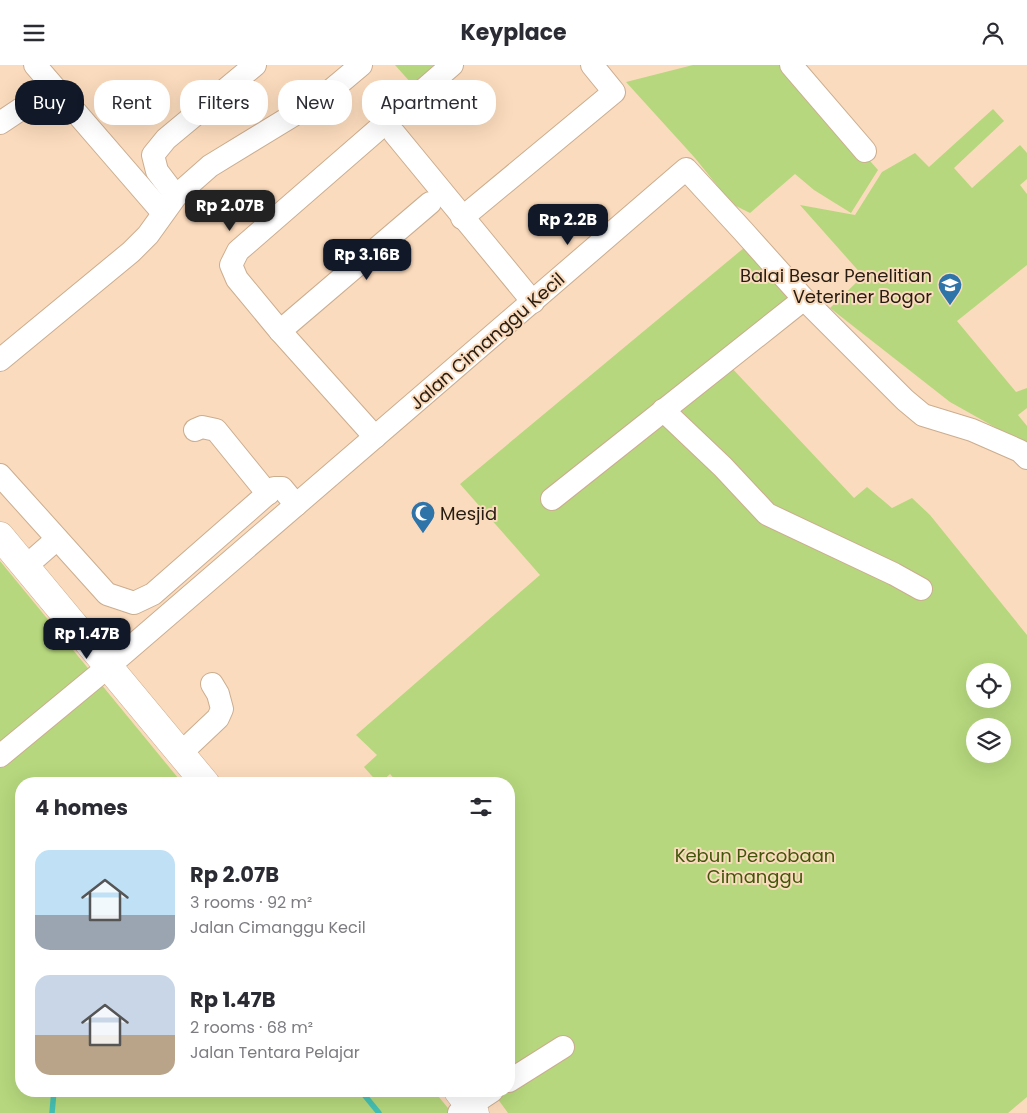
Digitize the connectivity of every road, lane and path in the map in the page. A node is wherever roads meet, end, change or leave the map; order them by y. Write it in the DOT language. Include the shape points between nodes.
graph roads {
  1 [pos="35,65"];
  2 [pos="255,65"];
  3 [pos="361,65"];
  4 [pos="452,65"];
  5 [pos="592,65"];
  6 [pos="791,65"];
  7 [pos="15,113"];
  8 [pos="0,123"];
  9 [pos="394,133"];
  10 [pos="865,151"];
  11 [pos="430,203"];
  12 [pos="170,205"];
  13 [pos="462,218"];
  14 [pos="804,299"];
  15 [pos="532,301"];
  16 [pos="280,331"];
  17 [pos="0,360"];
  18 [pos="663,410"];
  19 [pos="195,430"];
  20 [pos="375,437"];
  21 [pos="1027,458"];
  22 [pos="0,475"];
  23 [pos="268,494"];
  24 [pos="552,499"];
  25 [pos="296,505"];
  26 [pos="0,536"];
  27 [pos="58,539"];
  28 [pos="25,567"];
  29 [pos="921,589"];
  30 [pos="109,666"];
  31 [pos="212,684"];
  32 [pos="181,753"];
  33 [pos="0,756"];
  34 [pos="200,777"];
  35 [pos="564,1047"];
  36 [pos="515,1077"];
  37 [pos="481,1097"];
  38 [pos="465,1106"];
  1 -- 12 [label="street"];
  2 -- 12 [label="street" via="166,139 153,155"];
  3 -- 12 [label="street" via="323,97 210,166"];
  4 -- 16 [label="street" via="238,251 232,265 237,279"];
  5 -- 13 [label="street" via="614,92"];
  6 -- 10 [label="street"];
  7 -- 8 [label="street"];
  9 -- 13 [label="street"];
  11 -- 16 [label="street"];
  12 -- 17 [label="street" via="131,252"];
  13 -- 15 [label="street"];
  14 -- 15 [label="street, Jalan Cimanggu Kecil" via="686,169"];
  14 -- 18 [label="street"];
  14 -- 21 [label="street, Jalan Cimanggu Kecil" via="923,415 972,430 1020,451"];
  15 -- 20 [label="street, Jalan Cimanggu Kecil"];
  16 -- 20 [label="street"];
  18 -- 24 [label="street"];
  18 -- 29 [label="street" via="723,467 767,515"];
  19 -- 23 [label="street" via="202,427 216,430"];
  20 -- 25 [label="street, Jalan Cimanggu Kecil"];
  22 -- 27 [label="street"];
  23 -- 25 [label="street" via="274,488 282,488"];
  23 -- 27 [label="street" via="153,594 134,603 107,594"];
  25 -- 30 [label="street, Jalan Cimanggu Kecil"];
  26 -- 28 [label="main road"];
  27 -- 28 [label="street"];
  28 -- 30 [label="main road"];
  30 -- 32 [label="main road"];
  30 -- 33 [label="street, Jalan Cimanggu Kecil"];
  31 -- 32 [label="street" via="222,709 218,718"];
  32 -- 34 [label="main road"];
  35 -- 36 [label="street"];
  37 -- 38 [label="street"];
}
